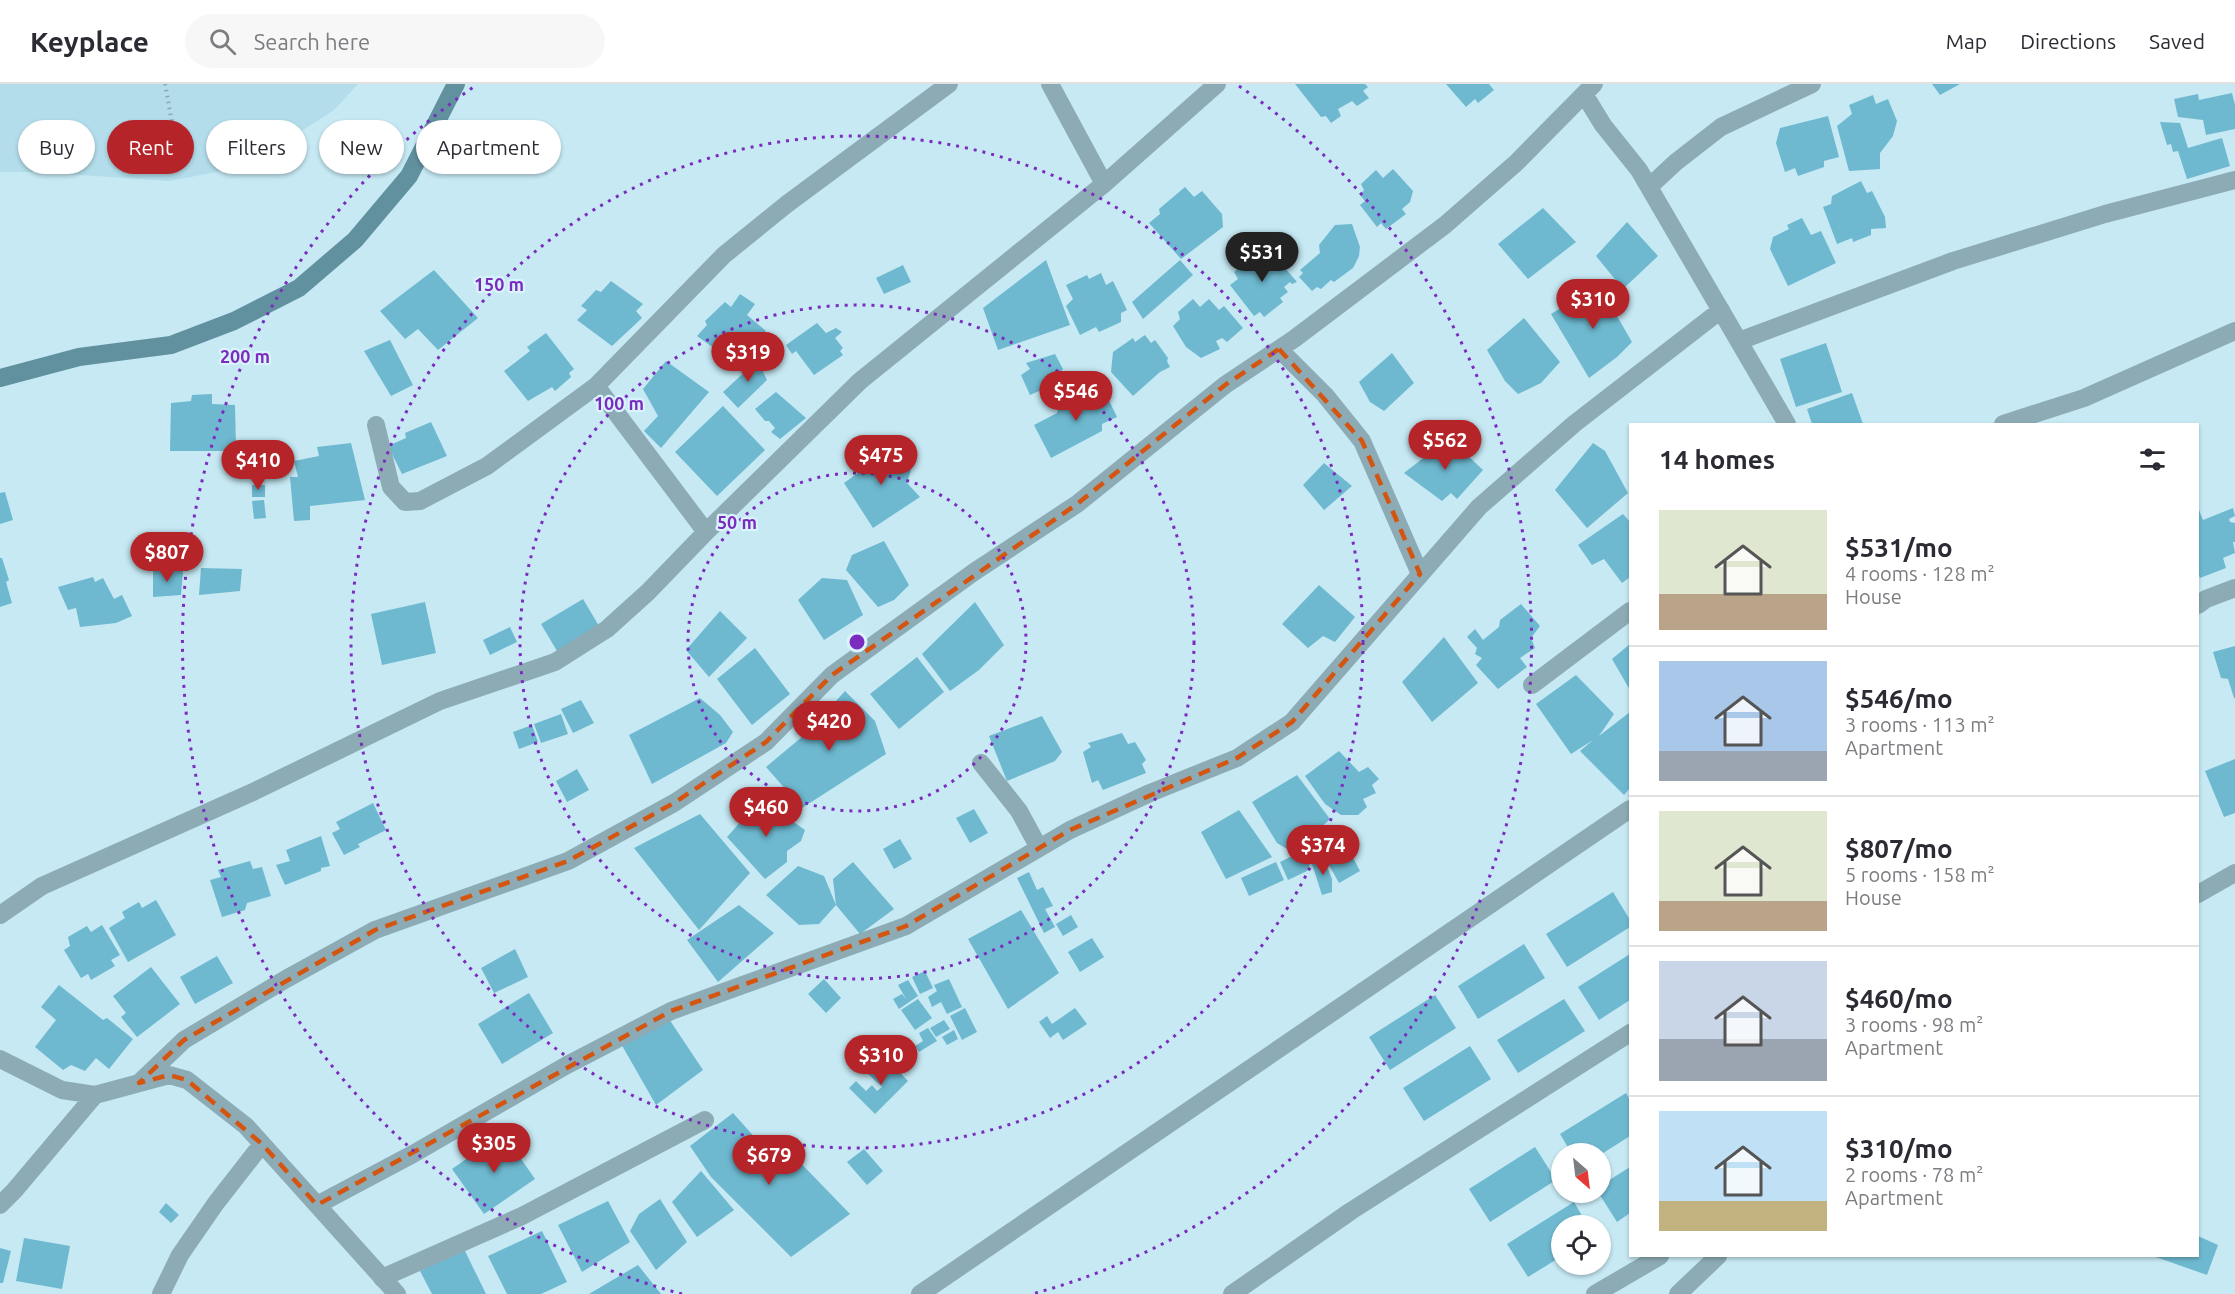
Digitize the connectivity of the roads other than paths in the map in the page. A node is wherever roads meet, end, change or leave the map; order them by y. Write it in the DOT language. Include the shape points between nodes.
graph roads {
  1 [pos="456,84"];
  2 [pos="949,84"];
  3 [pos="1050,84"];
  4 [pos="1217,84"];
  5 [pos="1812,84"];
  6 [pos="1589,89"];
  7 [pos="2235,180"];
  8 [pos="1104,184"];
  9 [pos="1649,187"];
  10 [pos="1721,310"];
  11 [pos="2235,331"];
  12 [pos="1738,341"];
  13 [pos="1279,349"];
  14 [pos="0,378"];
  15 [pos="596,386"];
  16 [pos="1786,423"];
  17 [pos="2006,423"];
  18 [pos="376,425"];
  19 [pos="706,532"];
  20 [pos="1420,574"];
  21 [pos="2235,588"];
  22 [pos="2199,605"];
  23 [pos="1629,612"];
  24 [pos="1532,685"];
  25 [pos="981,763"];
  26 [pos="1629,810"];
  27 [pos="1039,848"];
  28 [pos="2235,873"];
  29 [pos="2199,893"];
  30 [pos="0,915"];
  31 [pos="1629,1035"];
  32 [pos="0,1059"];
  33 [pos="139,1083"];
  34 [pos="95,1095"];
  35 [pos="705,1120"];
  36 [pos="262,1144"];
  37 [pos="0,1205"];
  38 [pos="317,1205"];
  39 [pos="1658,1257"];
  40 [pos="1717,1257"];
  41 [pos="382,1278"];
  42 [pos="161,1294"];
  43 [pos="397,1294"];
  44 [pos="920,1294"];
  45 [pos="1232,1294"];
  46 [pos="1595,1294"];
  47 [pos="1678,1294"];
  1 -- 14 [label="main road" via="409,176 355,240 299,288 234,321 171,345 79,357"];
  2 -- 15 [label="street" via="724,255"];
  3 -- 8 [label="street"];
  4 -- 8 [label="street"];
  5 -- 9 [label="street" via="1721,127"];
  6 -- 9 [label="street" via="1603,125"];
  6 -- 13 [label="street" via="1516,163 1445,225"];
  7 -- 12 [label="street" via="2105,214 1953,261"];
  8 -- 19 [label="street" via="860,381"];
  9 -- 10 [label="street"];
  10 -- 12 [label="street"];
  10 -- 20 [label="street" via="1574,424 1479,507"];
  11 -- 17 [label="street" via="2084,398"];
  12 -- 16 [label="street"];
  13 -- 20 [label="street" via="1325,395 1362,441"];
  13 -- 33 [label="street" via="1225,385 1077,504 974,572 832,675 766,742 674,803 568,861 375,930 184,1040"];
  15 -- 18 [label="street" via="487,466 420,501 405,502 391,487"];
  15 -- 19 [label="street"];
  19 -- 30 [label="street" via="608,629 555,662 440,700 253,792 42,886"];
  20 -- 27 [label="street" via="1292,722 1237,758 1150,793"];
  21 -- 22 [label="street"];
  23 -- 24 [label="street"];
  25 -- 27 [label="street" via="1019,811"];
  26 -- 44 [label="street"];
  27 -- 38 [label="street" via="906,926 671,1011"];
  28 -- 29 [label="street"];
  31 -- 45 [label="street" via="1352,1211"];
  32 -- 34 [label="street" via="62,1090"];
  33 -- 34 [label="street"];
  33 -- 36 [label="street" via="170,1075 187,1080 246,1125"];
  34 -- 37 [label="street"];
  35 -- 41 [label="street" via="522,1216"];
  36 -- 38 [label="street"];
  36 -- 42 [label="street" via="180,1255"];
  38 -- 41 [label="street"];
  39 -- 46 [label="street"];
  40 -- 47 [label="street"];
  41 -- 43 [label="street"];
}
